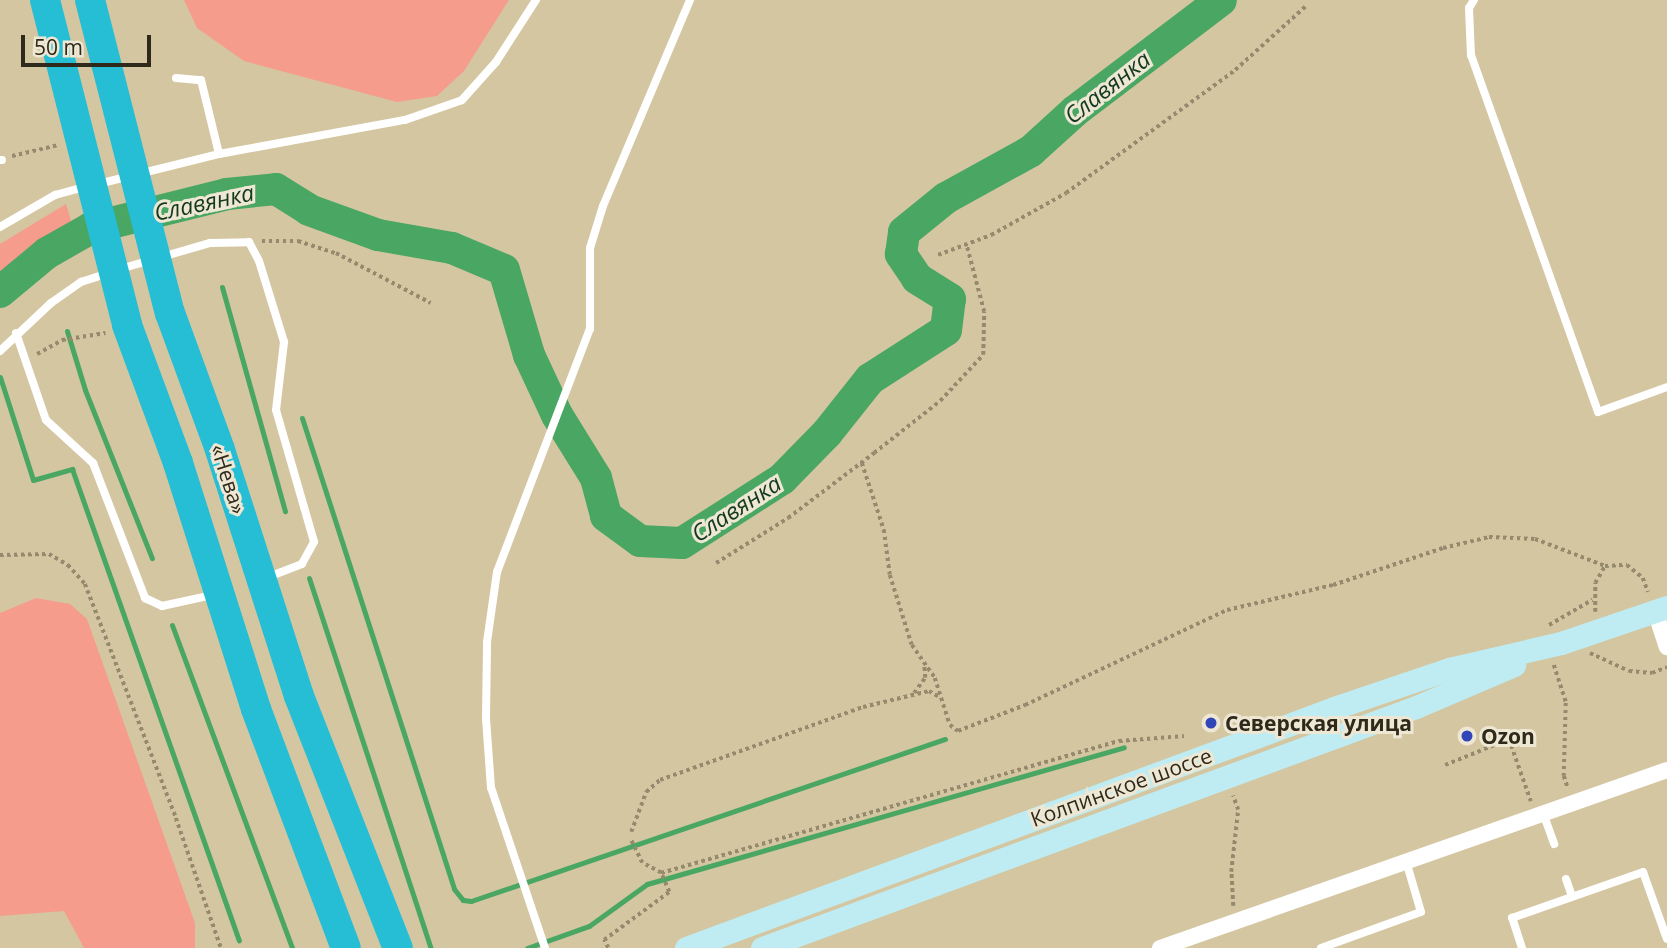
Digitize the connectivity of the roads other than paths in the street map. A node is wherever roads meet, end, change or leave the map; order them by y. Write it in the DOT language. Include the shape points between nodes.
graph roads {
  1 [pos="45,0"];
  2 [pos="90,0"];
  3 [pos="536,0"];
  4 [pos="690,0"];
  5 [pos="1474,0"];
  6 [pos="177,78"];
  7 [pos="219,154"];
  8 [pos="0,227"];
  9 [pos="16,333"];
  10 [pos="0,351"];
  11 [pos="1667,387"];
  12 [pos="261,579"];
  13 [pos="219,593"];
  14 [pos="1661,609"];
  15 [pos="1667,647"];
  16 [pos="1565,650"];
  17 [pos="1667,770"];
  18 [pos="1540,815"];
  19 [pos="1554,844"];
  20 [pos="1406,861"];
  21 [pos="1566,878"];
  22 [pos="1572,896"];
  23 [pos="1667,939"];
  24 [pos="346,948"];
  25 [pos="398,948"];
  26 [pos="545,948"];
  27 [pos="685,948"];
  28 [pos="762,948"];
  29 [pos="1160,948"];
  30 [pos="1321,948"];
  31 [pos="1522,948"];
  1 -- 13 [label="highway, «Нева»" via="65,143 117,329"];
  2 -- 12 [label="highway, «Нева»" via="170,313"];
  3 -- 7 [label="lane" via="496,62 462,100 405,120"];
  4 -- 26 [label="lane" via="599,217 590,248 590,329 496,572 487,642 491,788"];
  5 -- 11 [label="lane" via="1469,8 1471,55 1598,412"];
  6 -- 7 [label="lane" via="201,80"];
  7 -- 8 [label="lane" via="55,195"];
  9 -- 10 [label="lane"];
  9 -- 12 [label="lane" via="80,282 210,243 249,242 281,325 284,342 276,410 314,542 302,564"];
  9 -- 13 [label="lane" via="46,420 93,463 145,598 162,606"];
  12 -- 25 [label="highway, «Нева»" via="299,696"];
  13 -- 24 [label="highway, «Нева»"];
  14 -- 15 [label="street"];
  14 -- 16 [label="main road, Колпинское шоссе" via="1599,631"];
  16 -- 27 [label="main road, Колпинское шоссе" via="1449,669"];
  16 -- 28 [label="main road, Колпинское шоссе"];
  17 -- 18 [label="street"];
  18 -- 19 [label="lane"];
  18 -- 20 [label="street"];
  20 -- 29 [label="street"];
  20 -- 30 [label="lane" via="1421,912"];
  21 -- 22 [label="lane"];
  22 -- 23 [label="lane" via="1643,872"];
  22 -- 31 [label="lane" via="1512,918"];
}
